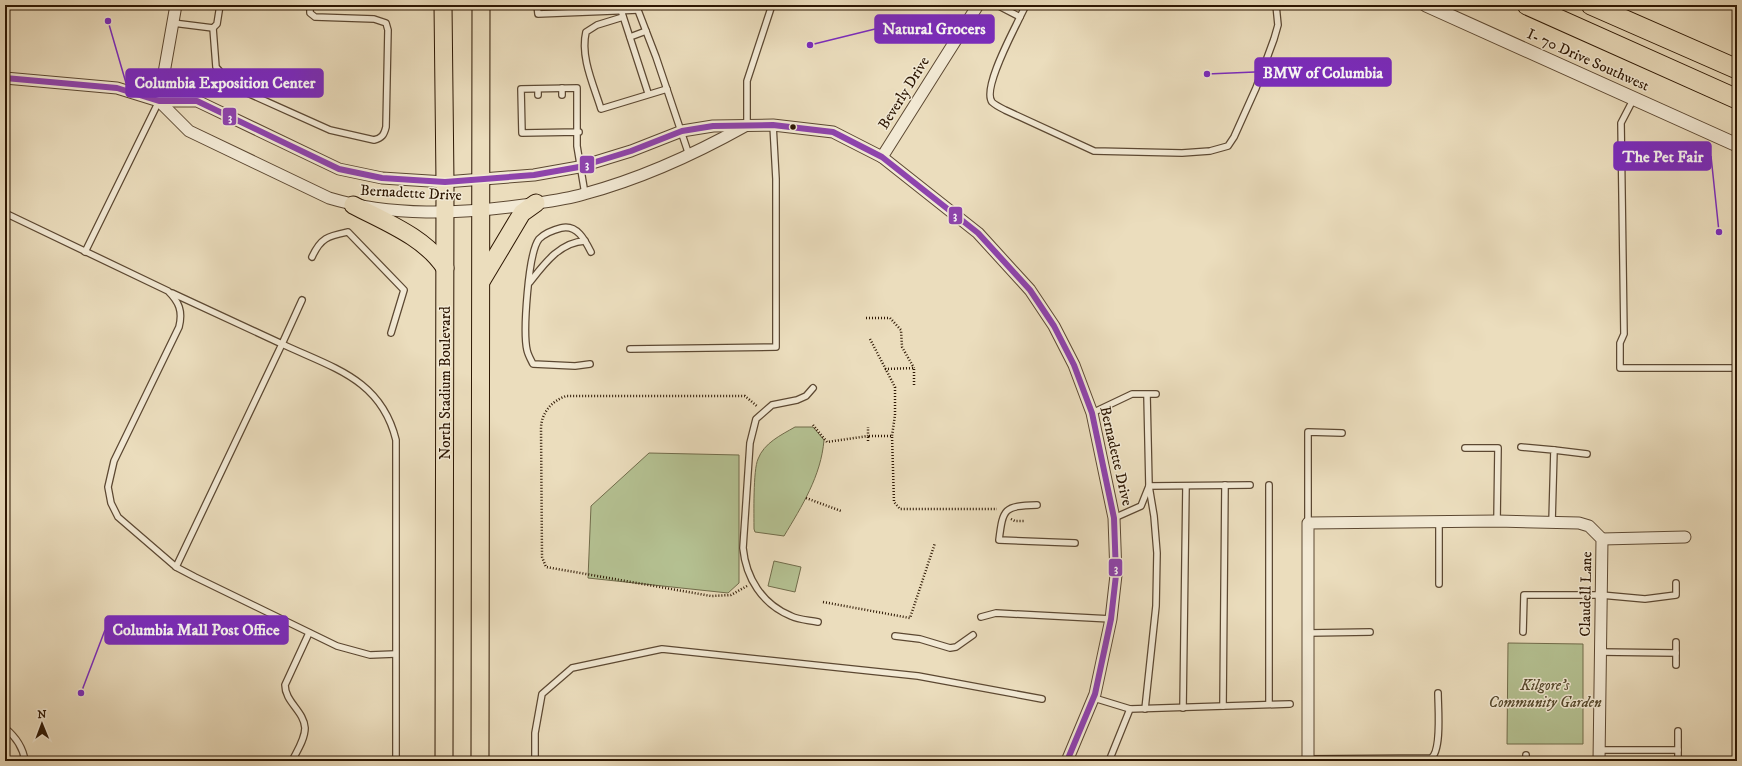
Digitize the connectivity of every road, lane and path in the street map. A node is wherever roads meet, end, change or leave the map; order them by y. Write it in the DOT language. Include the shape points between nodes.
graph roads {
  1 [pos="176,5"];
  2 [pos="220,5"];
  3 [pos="310,5"];
  4 [pos="443,5"];
  5 [pos="481,5"];
  6 [pos="536,5"];
  7 [pos="772,5"];
  8 [pos="978,5"];
  9 [pos="997,5"];
  10 [pos="1026,5"];
  11 [pos="1276,5"];
  12 [pos="1426,5"];
  13 [pos="1527,5"];
  14 [pos="1591,5"];
  15 [pos="637,8"];
  16 [pos="622,14"];
  17 [pos="1020,17"];
  18 [pos="173,23"];
  19 [pos="213,28"];
  20 [pos="646,31"];
  21 [pos="630,37"];
  22 [pos="1737,69"];
  23 [pos="5,78"];
  24 [pos="562,88"];
  25 [pos="667,88"];
  26 [pos="648,93"];
  27 [pos="562,95"];
  28 [pos="1634,98"];
  29 [pos="1737,99"];
  30 [pos="158,101"];
  31 [pos="747,125"];
  32 [pos="773,125"];
  33 [pos="578,132"];
  34 [pos="682,132"];
  35 [pos="1737,145"];
  36 [pos="689,155"];
  37 [pos="882,157"];
  38 [pos="579,167"];
  39 [pos="481,181"];
  40 [pos="445,182"];
  41 [pos="585,194"];
  42 [pos="536,203"];
  43 [pos="353,205"];
  44 [pos="481,211"];
  45 [pos="445,212"];
  46 [pos="5,213"];
  47 [pos="585,241"];
  48 [pos="85,252"];
  49 [pos="591,252"];
  50 [pos="312,256"];
  51 [pos="445,268"];
  52 [pos="481,282"];
  53 [pos="529,283"];
  54 [pos="168,291"];
  55 [pos="302,300"];
  56 [pos="866,318"];
  57 [pos="390,334"];
  58 [pos="870,339"];
  59 [pos="282,344"];
  60 [pos="630,349"];
  61 [pos="590,364"];
  62 [pos="914,368"];
  63 [pos="1737,368"];
  64 [pos="885,369"];
  65 [pos="914,387"];
  66 [pos="812,388"];
  67 [pos="1156,394"];
  68 [pos="1147,395"];
  69 [pos="763,411"];
  70 [pos="1092,413"];
  71 [pos="813,425"];
  72 [pos="868,426"];
  73 [pos="1342,432"];
  74 [pos="868,436"];
  75 [pos="892,436"];
  76 [pos="868,441"];
  77 [pos="1521,447"];
  78 [pos="1465,448"];
  79 [pos="1554,450"];
  80 [pos="1587,454"];
  81 [pos="1250,485"];
  82 [pos="1269,485"];
  83 [pos="1149,486"];
  84 [pos="1186,486"];
  85 [pos="1225,486"];
  86 [pos="806,498"];
  87 [pos="1037,505"];
  88 [pos="996,508"];
  89 [pos="841,511"];
  90 [pos="1114,518"];
  91 [pos="1497,521"];
  92 [pos="1439,522"];
  93 [pos="1552,522"];
  94 [pos="1308,523"];
  95 [pos="1685,537"];
  96 [pos="1602,539"];
  97 [pos="935,543"];
  98 [pos="1075,543"];
  99 [pos="176,567"];
  100 [pos="753,582"];
  101 [pos="1676,583"];
  102 [pos="1439,584"];
  103 [pos="1601,596"];
  104 [pos="823,602"];
  105 [pos="980,617"];
  106 [pos="1112,619"];
  107 [pos="818,622"];
  108 [pos="1370,632"];
  109 [pos="1523,632"];
  110 [pos="309,633"];
  111 [pos="1308,633"];
  112 [pos="973,634"];
  113 [pos="895,636"];
  114 [pos="1676,642"];
  115 [pos="1600,652"];
  116 [pos="1676,653"];
  117 [pos="395,654"];
  118 [pos="1676,665"];
  119 [pos="1438,693"];
  120 [pos="1094,698"];
  121 [pos="1042,699"];
  122 [pos="1269,704"];
  123 [pos="1290,704"];
  124 [pos="1223,706"];
  125 [pos="1183,708"];
  126 [pos="1130,709"];
  127 [pos="1145,709"];
  128 [pos="5,728"];
  129 [pos="1678,731"];
  130 [pos="1599,750"];
  131 [pos="1678,750"];
  132 [pos="1308,760"];
  133 [pos="25,761"];
  134 [pos="292,761"];
  135 [pos="396,761"];
  136 [pos="444,761"];
  137 [pos="480,761"];
  138 [pos="535,761"];
  139 [pos="1067,761"];
  140 [pos="1109,761"];
  141 [pos="1599,761"];
  142 [pos="1678,761"];
  1 -- 18 [label="street"];
  2 -- 19 [label="lane" via="217,24"];
  3 -- 19 [label="lane" via="310,13 315,17 374,19 386,23 386,127 380,138 374,140 330,130 234,87 216,67"];
  4 -- 40 [label="main road, North Stadium Boulevard"];
  5 -- 39 [label="main road"];
  6 -- 16 [label="lane" via="538,14"];
  7 -- 31 [label="lane" via="747,81"];
  8 -- 37 [label="street, Beverly Drive"];
  9 -- 17 [label="lane"];
  10 -- 17 [label="lane"];
  11 -- 17 [label="lane" via="1278,25 1256,88 1234,138 1228,146 1210,151 1182,153 1094,151 992,102 989,94 992,82"];
  12 -- 28 [label="street, I- 70 Drive Southwest"];
  13 -- 29 [label="highway"];
  14 -- 22 [label="highway"];
  15 -- 16 [label="lane"];
  15 -- 20 [label="lane"];
  16 -- 21 [label="lane"];
  16 -- 26 [label="lane" via="586,32 585,55 601,109"];
  18 -- 19 [label="lane"];
  18 -- 30 [label="street"];
  20 -- 21 [label="lane"];
  20 -- 25 [label="lane"];
  21 -- 26 [label="lane"];
  23 -- 30 [label="street, Bernadette Drive" via="118,88"];
  24 -- 27 [label="lane"];
  24 -- 33 [label="lane" via="577,88"];
  24 -- 33 [label="lane" via="538,92 521,89 522,133 564,129"];
  25 -- 26 [label="lane"];
  25 -- 34 [label="lane"];
  28 -- 35 [label="street, I- 70 Drive Southwest"];
  28 -- 63 [label="lane" via="1621,123 1624,334 1620,344 1620,368"];
  30 -- 40 [label="street, Bernadette Drive" via="197,101 339,169 382,178"];
  30 -- 43 [label="street, Bernadette Drive" via="189,131 303,187"];
  30 -- 48 [label="lane"];
  31 -- 32 [label="street, Bernadette Drive"];
  31 -- 34 [label="street, Bernadette Drive" via="713,126"];
  31 -- 36 [label="street, Bernadette Drive"];
  32 -- 37 [label="street, Bernadette Drive" via="833,132"];
  32 -- 60 [label="lane" via="776,179 776,347"];
  33 -- 38 [label="lane"];
  34 -- 36 [label="lane"];
  34 -- 38 [label="street, Bernadette Drive"];
  36 -- 41 [label="street, Bernadette Drive"];
  37 -- 70 [label="street, Bernadette Drive" via="978,233 1030,290 1054,326 1074,365"];
  38 -- 39 [label="street, Bernadette Drive"];
  38 -- 41 [label="lane"];
  39 -- 40 [label="street, Bernadette Drive"];
  39 -- 44 [label="main road"];
  40 -- 45 [label="main road, North Stadium Boulevard"];
  41 -- 42 [label="street, Bernadette Drive"];
  42 -- 44 [label="street, Bernadette Drive"];
  42 -- 52 [label="main road" via="522,213"];
  43 -- 45 [label="street, Bernadette Drive"];
  43 -- 51 [label="main road" via="398,228 432,251"];
  44 -- 45 [label="street, Bernadette Drive"];
  44 -- 52 [label="main road"];
  45 -- 51 [label="main road, North Stadium Boulevard"];
  46 -- 48 [label="lane"];
  47 -- 49 [label="lane"];
  47 -- 53 [label="lane" via="575,241 558,251"];
  47 -- 53 [label="lane" via="581,234 565,227 551,230 539,239"];
  48 -- 54 [label="lane"];
  50 -- 57 [label="lane" via="317,245 328,236 348,232 404,290"];
  51 -- 136 [label="main road, North Stadium Boulevard"];
  52 -- 137 [label="main road"];
  53 -- 61 [label="lane" via="527,350 533,364"];
  54 -- 59 [label="lane"];
  54 -- 99 [label="lane" via="181,309 179,327 114,461 108,487 111,503 118,517"];
  55 -- 59 [label="lane"];
  56 -- 62 [label="path" via="890,318 902,330 902,347"];
  58 -- 64 [label="path"];
  59 -- 99 [label="lane"];
  59 -- 117 [label="lane" via="360,382 379,401 393,426 396,440"];
  62 -- 64 [label="path"];
  62 -- 65 [label="path"];
  64 -- 75 [label="path" via="895,387"];
  66 -- 69 [label="lane" via="806,396 772,405"];
  67 -- 68 [label="lane"];
  68 -- 70 [label="lane" via="1132,394"];
  68 -- 83 [label="lane"];
  69 -- 100 [label="lane" via="752,429 744,533 745,563"];
  69 -- 100 [label="path" via="745,396 572,396 553,402 543,416 541,427 542,557 546,567 716,597 731,595"];
  70 -- 90 [label="street, Bernadette Drive"];
  71 -- 74 [label="path" via="827,442"];
  72 -- 74 [label="path"];
  73 -- 94 [label="lane" via="1308,432"];
  74 -- 75 [label="path"];
  74 -- 76 [label="path"];
  75 -- 88 [label="path" via="894,502 900,509"];
  77 -- 79 [label="lane"];
  78 -- 91 [label="lane" via="1498,448"];
  79 -- 80 [label="lane"];
  79 -- 93 [label="lane"];
  81 -- 85 [label="lane"];
  82 -- 122 [label="lane"];
  83 -- 84 [label="lane"];
  83 -- 90 [label="lane" via="1141,506"];
  83 -- 127 [label="lane" via="1154,516 1157,583"];
  84 -- 85 [label="lane"];
  84 -- 125 [label="lane"];
  85 -- 124 [label="lane"];
  86 -- 89 [label="path"];
  87 -- 98 [label="lane" via="1014,506 1007,512 1002,522 999,540"];
  90 -- 106 [label="street, Bernadette Drive" via="1116,575"];
  91 -- 92 [label="street, Claudell Lane"];
  91 -- 93 [label="street, Claudell Lane"];
  92 -- 94 [label="street, Claudell Lane"];
  92 -- 102 [label="lane"];
  93 -- 96 [label="street, Claudell Lane" via="1580,523 1589,526"];
  94 -- 111 [label="street"];
  95 -- 96 [label="street"];
  96 -- 103 [label="street, Claudell Lane"];
  97 -- 104 [label="path" via="910,618"];
  99 -- 110 [label="lane"];
  100 -- 107 [label="lane" via="762,595 782,612 792,617"];
  101 -- 103 [label="lane" via="1676,595 1646,600"];
  103 -- 109 [label="lane" via="1524,595"];
  103 -- 115 [label="street, Claudell Lane"];
  105 -- 106 [label="lane" via="996,613"];
  106 -- 120 [label="street, Bernadette Drive"];
  108 -- 111 [label="lane"];
  110 -- 117 [label="lane" via="337,646 370,654"];
  110 -- 134 [label="lane" via="285,685 285,692 305,727 303,739"];
  111 -- 132 [label="street"];
  112 -- 113 [label="lane" via="956,647 950,648 920,639"];
  114 -- 116 [label="lane"];
  115 -- 116 [label="lane"];
  115 -- 130 [label="street, Claudell Lane"];
  116 -- 118 [label="lane"];
  117 -- 135 [label="lane"];
  119 -- 132 [label="lane" via="1438,745 1435,756"];
  120 -- 126 [label="lane"];
  120 -- 139 [label="street, Bernadette Drive"];
  121 -- 138 [label="lane" via="918,676 662,649 572,668 542,694 535,733"];
  122 -- 123 [label="lane"];
  122 -- 124 [label="lane"];
  124 -- 125 [label="lane"];
  125 -- 127 [label="lane"];
  126 -- 127 [label="lane"];
  126 -- 140 [label="lane"];
  128 -- 133 [label="lane" via="13,734 24,750"];
  129 -- 131 [label="lane"];
  130 -- 131 [label="lane"];
  130 -- 141 [label="street, Claudell Lane"];
  131 -- 142 [label="lane"];
}
